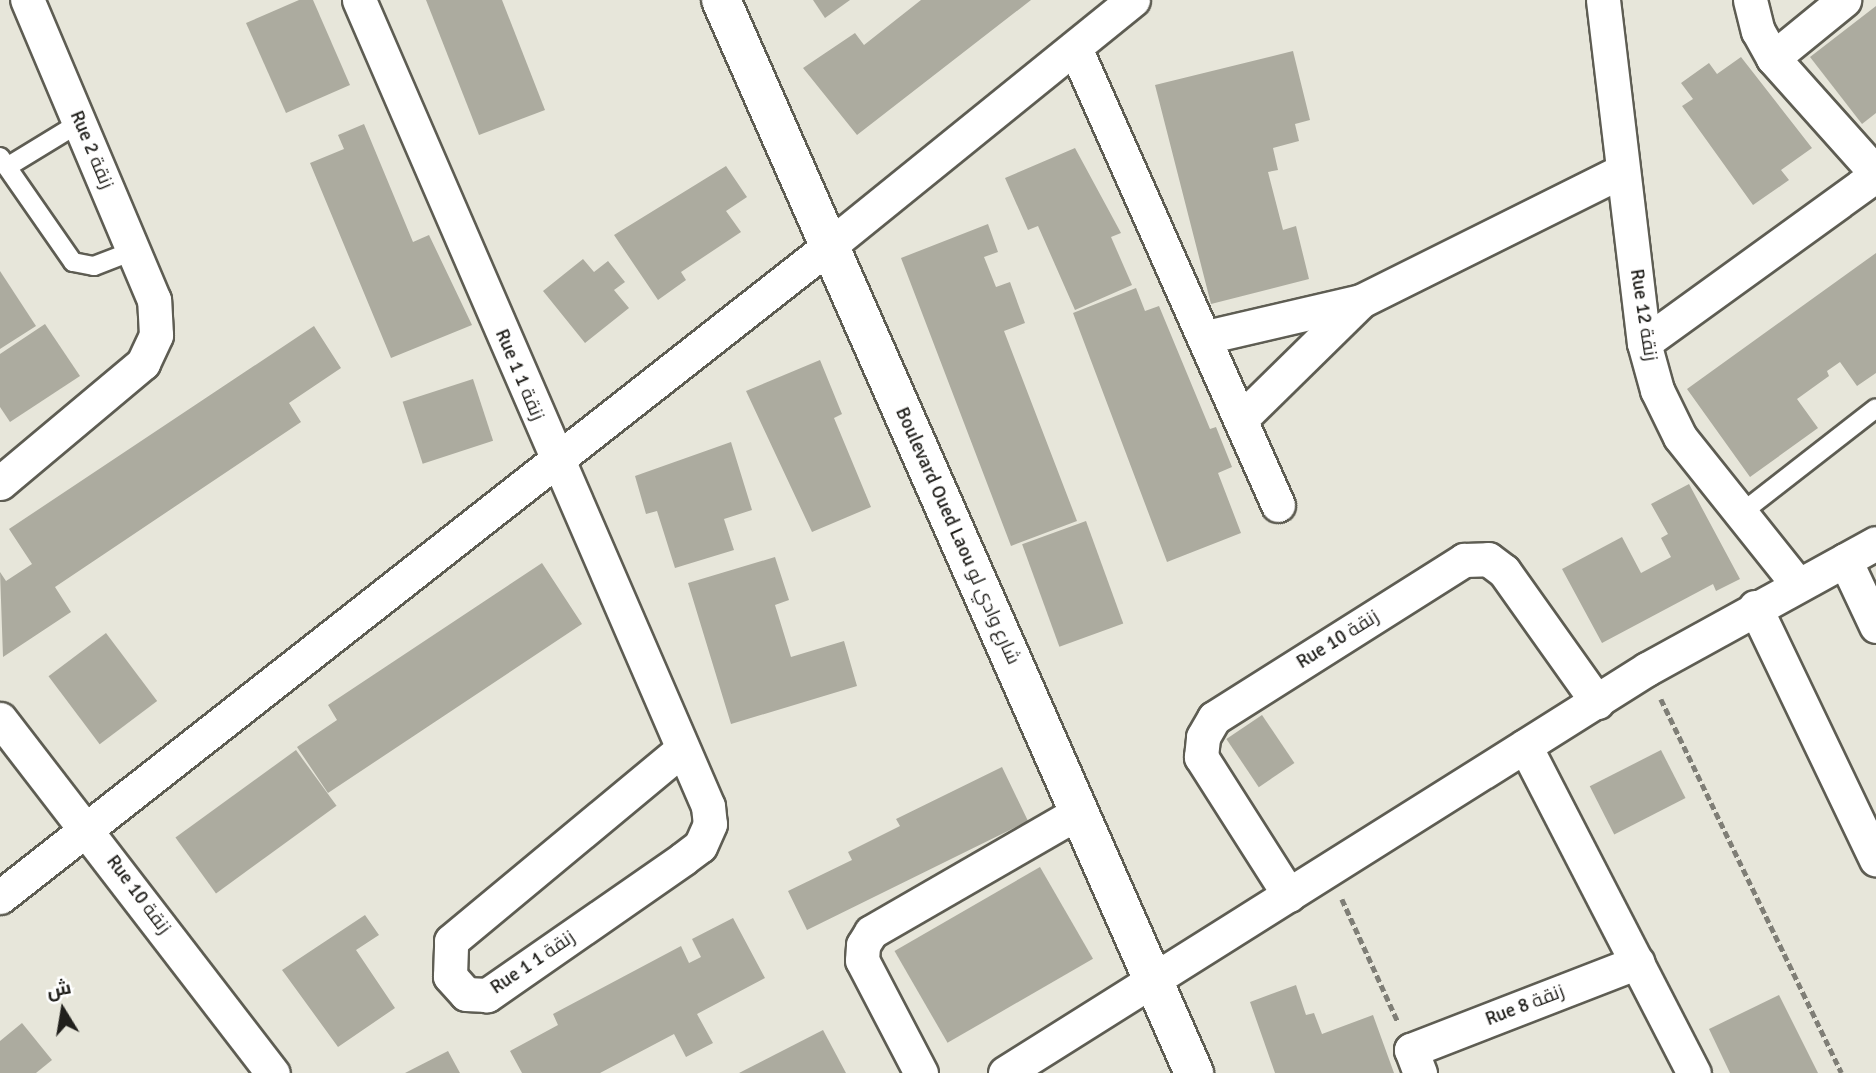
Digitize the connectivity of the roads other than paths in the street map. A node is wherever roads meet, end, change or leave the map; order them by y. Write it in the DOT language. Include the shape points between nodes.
graph roads {
  1 [pos="27,0"];
  2 [pos="359,0"];
  3 [pos="721,0"];
  4 [pos="1133,0"];
  5 [pos="1604,0"];
  6 [pos="1750,0"];
  7 [pos="1844,0"];
  8 [pos="1075,48"];
  9 [pos="1773,58"];
  10 [pos="79,123"];
  11 [pos="3,162"];
  12 [pos="1622,172"];
  13 [pos="1876,174"];
  14 [pos="829,246"];
  15 [pos="134,251"];
  16 [pos="1361,301"];
  17 [pos="1206,337"];
  18 [pos="1644,343"];
  19 [pos="1876,408"];
  20 [pos="1241,419"];
  21 [pos="556,461"];
  22 [pos="0,483"];
  23 [pos="1278,505"];
  24 [pos="1740,514"];
  25 [pos="1876,543"];
  26 [pos="1845,560"];
  27 [pos="1798,585"];
  28 [pos="1755,607"];
  29 [pos="1876,626"];
  30 [pos="1597,702"];
  31 [pos="0,719"];
  32 [pos="1525,746"];
  33 [pos="681,750"];
  34 [pos="1079,812"];
  35 [pos="87,828"];
  36 [pos="1876,860"];
  37 [pos="1289,895"];
  38 [pos="0,897"];
  39 [pos="1638,962"];
  40 [pos="1153,981"];
  41 [pos="1416,1061"];
  42 [pos="273,1073"];
  43 [pos="921,1073"];
  44 [pos="1005,1073"];
  45 [pos="1194,1073"];
  46 [pos="1694,1073"];
  1 -- 10 [label="street, Rue 2 زنقة"];
  2 -- 21 [label="street, Rue 1 زنقة 1"];
  3 -- 14 [label="street, Boulevard Oued Laou شارع وادي لو"];
  4 -- 8 [label="street"];
  5 -- 12 [label="street, Rue 12 زنقة"];
  6 -- 9 [label="street" via="1758,32"];
  7 -- 9 [label="street"];
  8 -- 14 [label="street"];
  8 -- 17 [label="street"];
  9 -- 13 [label="street"];
  10 -- 11 [label="lane"];
  10 -- 15 [label="street, Rue 2 زنقة"];
  11 -- 15 [label="lane" via="73,262 94,266"];
  12 -- 16 [label="street"];
  12 -- 18 [label="street, Rue 12 زنقة"];
  13 -- 18 [label="street"];
  14 -- 21 [label="street"];
  14 -- 34 [label="street, Boulevard Oued Laou شارع وادي لو"];
  15 -- 22 [label="street, Rue 2 زنقة" via="154,300 156,335 143,363"];
  16 -- 17 [label="street"];
  16 -- 20 [label="street"];
  17 -- 20 [label="street"];
  18 -- 24 [label="street, Rue 12 زنقة" via="1680,437"];
  19 -- 24 [label="lane"];
  20 -- 23 [label="street"];
  21 -- 33 [label="street, Rue 1 زنقة 1"];
  21 -- 35 [label="street"];
  24 -- 27 [label="street, Rue 12 زنقة"];
  25 -- 26 [label="street"];
  26 -- 27 [label="street"];
  26 -- 29 [label="street"];
  27 -- 28 [label="street"];
  28 -- 30 [label="street"];
  28 -- 36 [label="street"];
  30 -- 32 [label="street"];
  30 -- 37 [label="street, Rue 10 زنقة" via="1504,571 1488,559 1464,560 1214,718 1203,737 1201,757"];
  31 -- 35 [label="street, Rue 10 زنقة"];
  32 -- 37 [label="street"];
  32 -- 39 [label="street"];
  33 -- 33 [label="street, Rue 1 زنقة 1" via="708,806 710,824 700,846 487,995 467,994 450,976 452,941"];
  34 -- 40 [label="street, Boulevard Oued Laou شارع وادي لو"];
  34 -- 43 [label="street" via="867,939 862,960"];
  35 -- 38 [label="street"];
  35 -- 42 [label="street, Rue 10 زنقة"];
  37 -- 40 [label="street"];
  39 -- 41 [label="street, Rue 8 زنقة"];
  39 -- 46 [label="street"];
  40 -- 44 [label="street"];
  40 -- 45 [label="street, Boulevard Oued Laou شارع وادي لو"];
}
